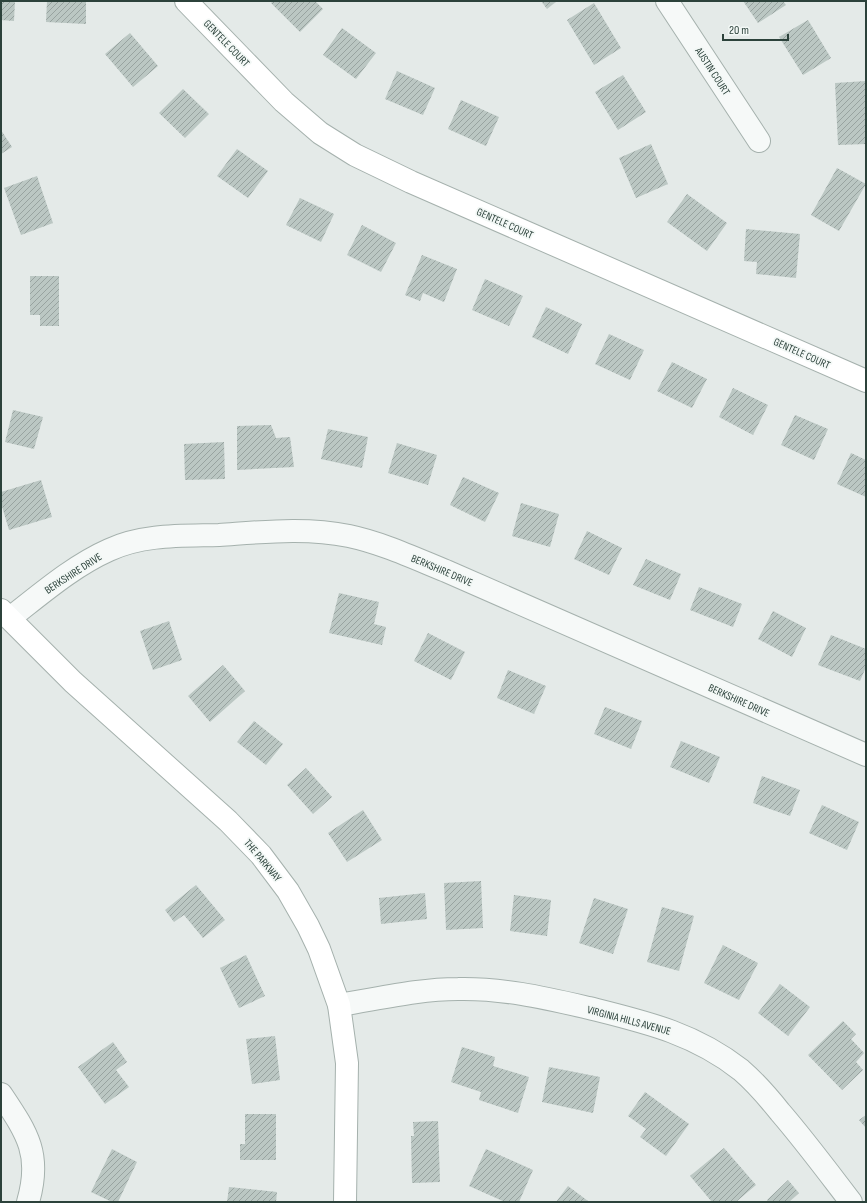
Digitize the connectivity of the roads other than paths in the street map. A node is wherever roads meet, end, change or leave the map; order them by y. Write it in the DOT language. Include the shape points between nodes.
graph roads {
  1 [pos="186,1"];
  2 [pos="667,1"];
  3 [pos="759,141"];
  4 [pos="866,381"];
  5 [pos="5,614"];
  6 [pos="866,755"];
  7 [pos="339,1005"];
  8 [pos="1,1094"];
  9 [pos="28,1202"];
  10 [pos="345,1202"];
  11 [pos="851,1202"];
  1 -- 4 [label="street, GENTELE COURT" via="284,102 320,133 355,155 411,182"];
  2 -- 3 [label="street, AUSTIN COURT"];
  5 -- 6 [label="street, BERKSHIRE DRIVE" via="84,563 127,543 160,538 293,531 350,536 379,544 446,571"];
  5 -- 7 [label="street, THE PARKWAY" via="73,682 228,821 261,855 288,892 308,926"];
  7 -- 10 [label="street, THE PARKWAY" via="347,1063"];
  7 -- 11 [label="street, VIRGINIA HILLS AVENUE" via="427,990 491,989 537,996 668,1029 690,1038 727,1060 761,1089"];
  8 -- 9 [label="street" via="21,1123 32,1151 34,1174"];
}
